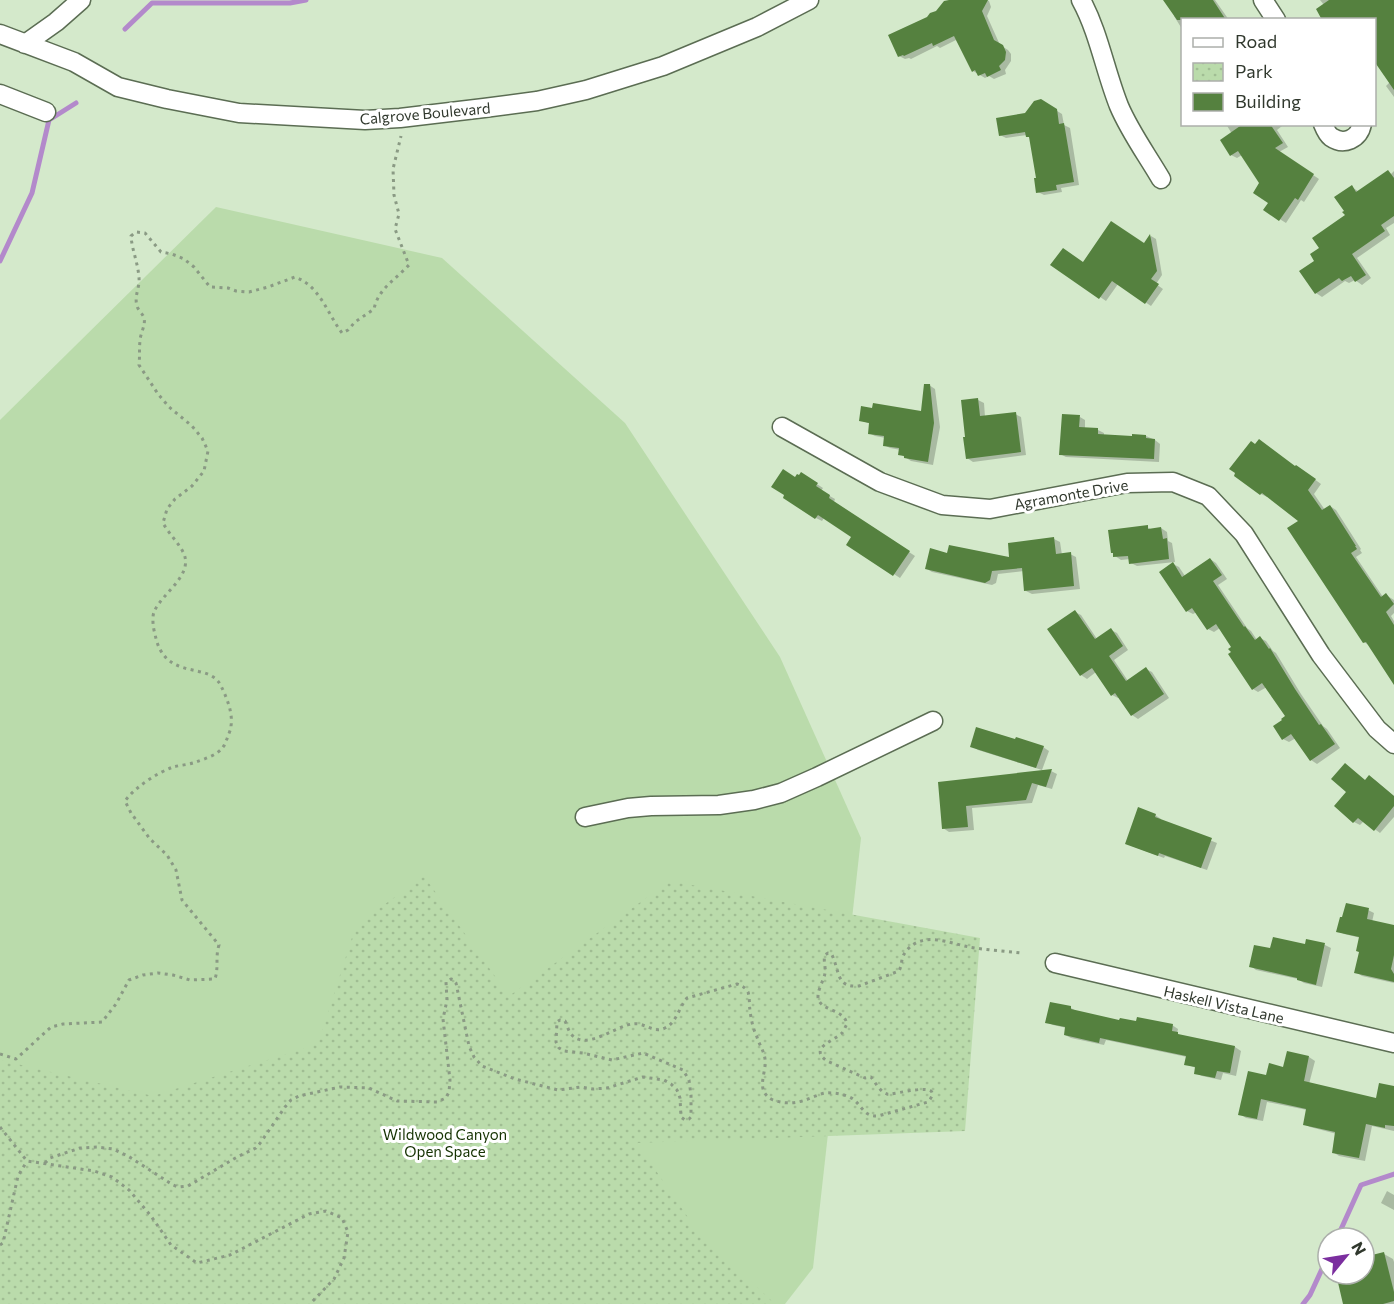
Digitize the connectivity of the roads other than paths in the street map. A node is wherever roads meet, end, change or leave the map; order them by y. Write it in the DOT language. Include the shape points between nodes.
graph roads {
  1 [pos="81,0"];
  2 [pos="809,0"];
  3 [pos="1081,0"];
  4 [pos="1263,0"];
  5 [pos="1275,18"];
  6 [pos="0,34"];
  7 [pos="25,44"];
  8 [pos="0,94"];
  9 [pos="46,112"];
  10 [pos="1324,126"];
  11 [pos="1362,126"];
  12 [pos="1161,179"];
  13 [pos="783,427"];
  14 [pos="933,721"];
  15 [pos="1394,744"];
  16 [pos="585,817"];
  17 [pos="1055,963"];
  18 [pos="1394,1043"];
  1 -- 7 [label="street"];
  2 -- 7 [label="street, Calgrove Boulevard" via="757,27 663,66 586,90 537,100 365,120 239,113 167,99 118,87 74,62"];
  3 -- 12 [label="street" via="1097,34 1120,107"];
  4 -- 5 [label="street"];
  6 -- 7 [label="street, Calgrove Boulevard"];
  8 -- 9 [label="street"];
  10 -- 11 [label="street" via="1338,141 1351,140"];
  13 -- 15 [label="street, Agramonte Drive" via="880,482 942,506 990,509 1127,483 1173,482 1208,496 1244,534 1321,655 1377,729"];
  14 -- 16 [label="street" via="781,793 719,805 628,808"];
  17 -- 18 [label="street, Haskell Vista Lane"];
}
